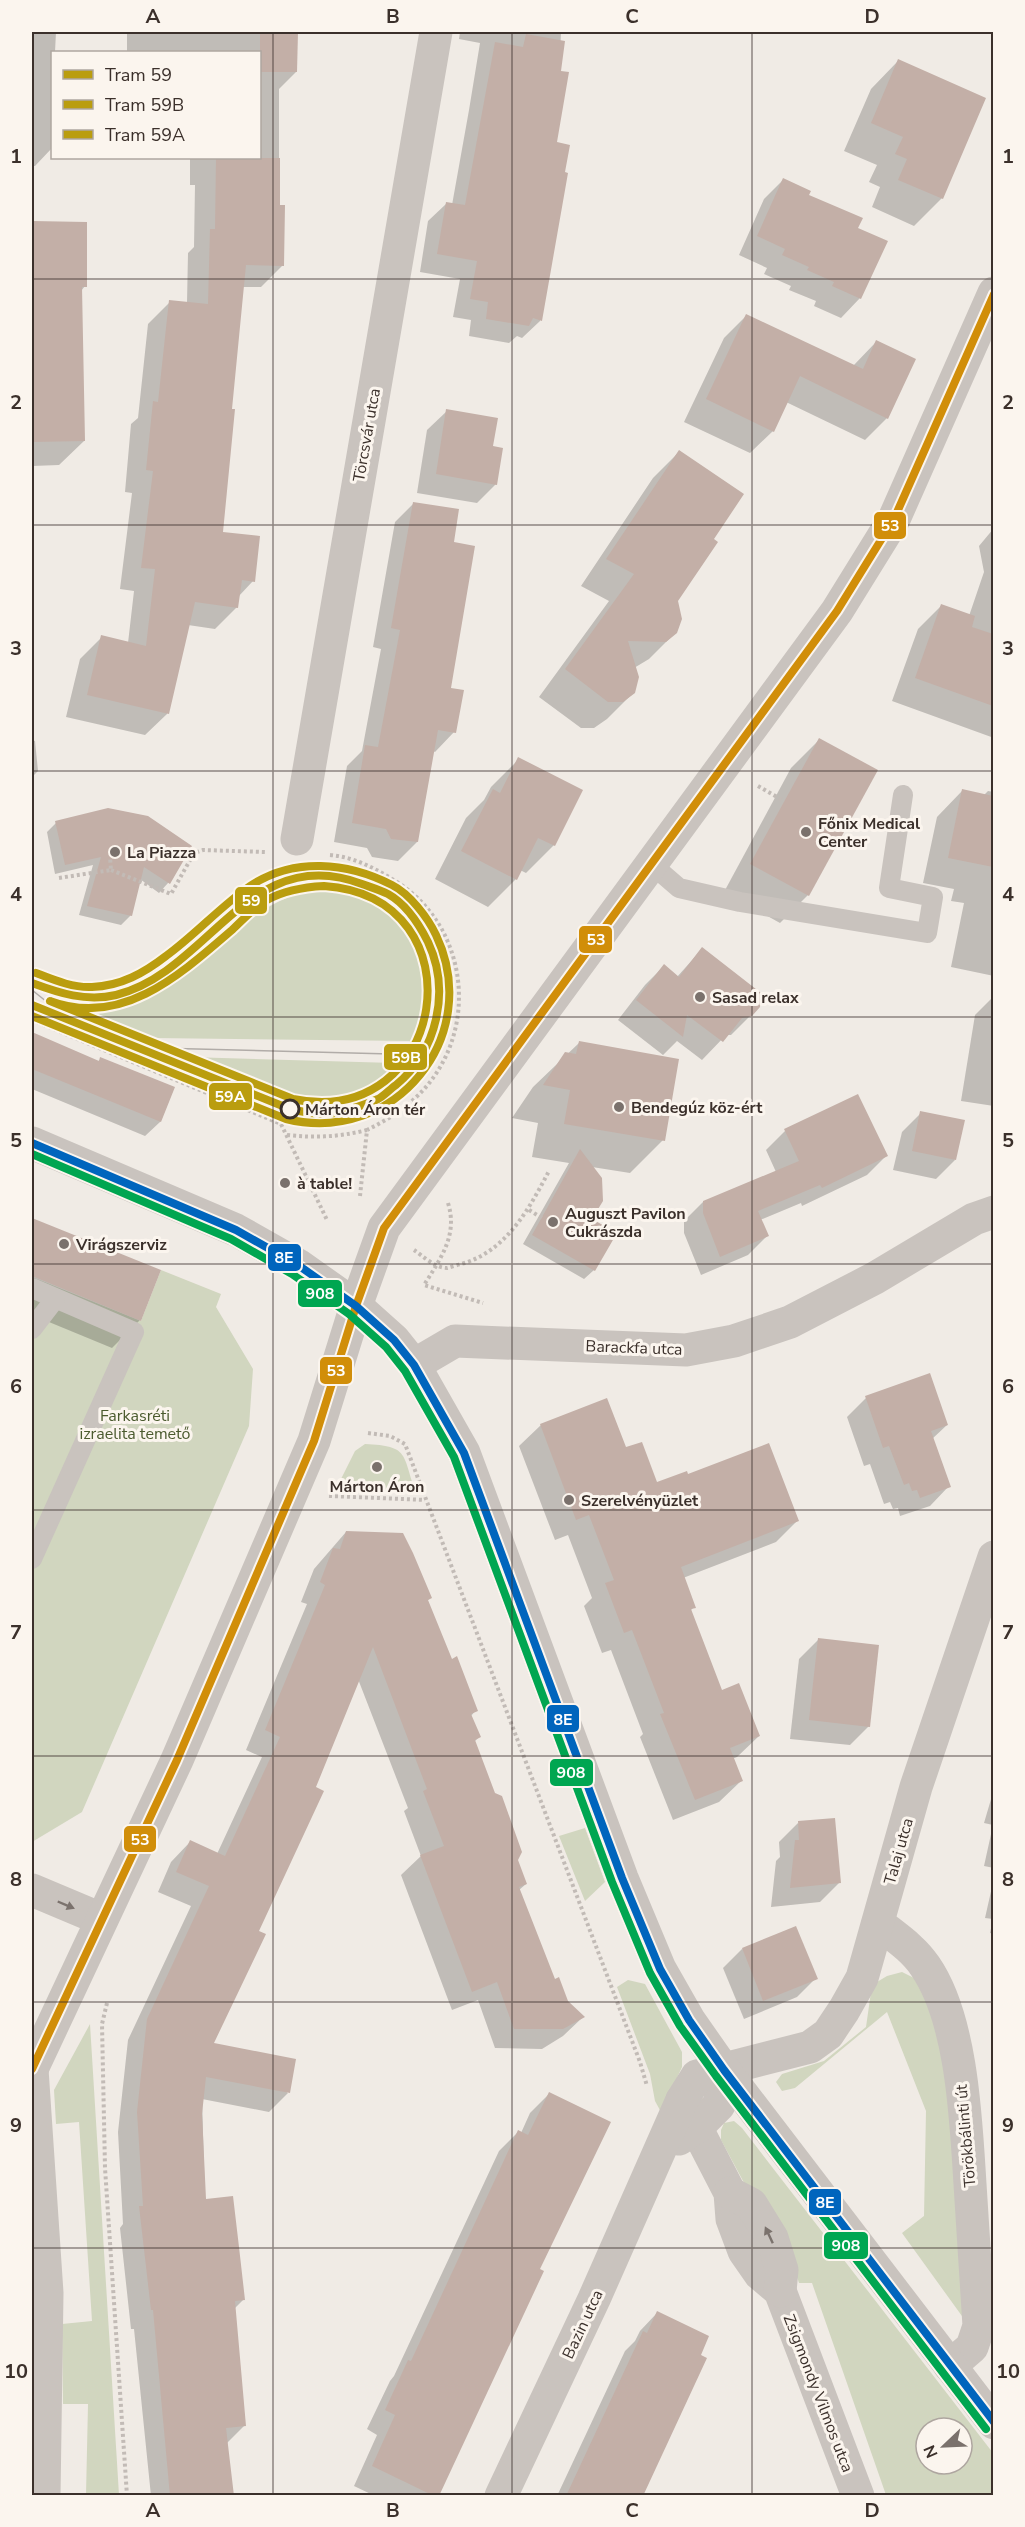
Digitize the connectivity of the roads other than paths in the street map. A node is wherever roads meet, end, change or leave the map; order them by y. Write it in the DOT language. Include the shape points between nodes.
graph roads {
  1 [pos="436,32"];
  2 [pos="993,293"];
  3 [pos="903,795"];
  4 [pos="297,839"];
  5 [pos="650,863"];
  6 [pos="32,1143"];
  7 [pos="984,1215"];
  8 [pos="32,1288"];
  9 [pos="55,1299"];
  10 [pos="356,1306"];
  11 [pos="32,1329"];
  12 [pos="414,1365"];
  13 [pos="993,1557"];
  14 [pos="32,1559"];
  15 [pos="32,1890"];
  16 [pos="101,1919"];
  17 [pos="878,1923"];
  18 [pos="32,2069"];
  19 [pos="724,2070"];
  20 [pos="690,2114"];
  21 [pos="950,2366"];
  22 [pos="993,2423"];
  23 [pos="44,2496"];
  24 [pos="501,2496"];
  25 [pos="858,2496"];
  1 -- 4 [label="street, Törcsvár utca"];
  2 -- 5 [label="street" via="894,519 837,611"];
  3 -- 5 [label="lane" via="889,888 933,897 927,933 679,888"];
  5 -- 10 [label="street" via="384,1228"];
  6 -- 10 [label="street" via="236,1230 298,1265"];
  7 -- 12 [label="street, Barackfa utca" via="790,1323 734,1341 686,1350 455,1341"];
  8 -- 9 [label="lane"];
  9 -- 11 [label="lane"];
  9 -- 14 [label="lane" via="134,1332"];
  10 -- 12 [label="street" via="394,1340"];
  10 -- 16 [label="street" via="314,1441 177,1760"];
  12 -- 19 [label="street" via="464,1453 660,1970"];
  13 -- 17 [label="street, Talaj utca" via="916,1787"];
  15 -- 16 [label="street, one-way"];
  16 -- 18 [label="street"];
  17 -- 19 [label="street, Talaj utca" via="862,1978 828,2034 810,2047"];
  17 -- 21 [label="street, Törökbálinti út" via="919,1958 939,1991 954,2043 965,2107 979,2326 972,2347"];
  18 -- 23 [label="street" via="47,2293"];
  19 -- 20 [label="street, Bazin utca" via="719,2105"];
  19 -- 21 [label="street"];
  20 -- 24 [label="street, Bazin utca" via="660,2151"];
  20 -- 25 [label="street, Zsigmondy Vilmos utca" via="730,2193 732,2219 744,2251 760,2274 780,2291"];
  21 -- 22 [label="street"];
}
